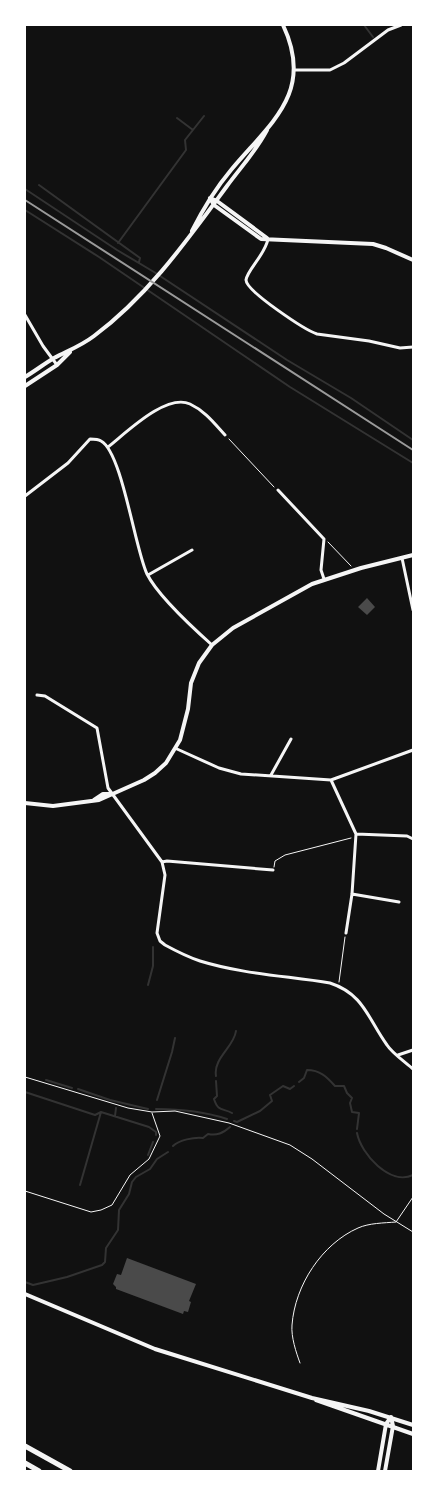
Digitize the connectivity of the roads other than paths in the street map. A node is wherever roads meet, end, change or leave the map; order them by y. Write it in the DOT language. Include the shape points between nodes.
graph roads {
  1 [pos="283,25"];
  2 [pos="401,25"];
  3 [pos="294,70"];
  4 [pos="267,130"];
  5 [pos="210,198"];
  6 [pos="217,201"];
  7 [pos="214,205"];
  8 [pos="188,237"];
  9 [pos="268,239"];
  10 [pos="413,260"];
  11 [pos="25,315"];
  12 [pos="413,348"];
  13 [pos="73,349"];
  14 [pos="53,359"];
  15 [pos="57,364"];
  16 [pos="25,377"];
  17 [pos="25,386"];
  18 [pos="225,435"];
  19 [pos="108,447"];
  20 [pos="278,490"];
  21 [pos="25,496"];
  22 [pos="192,550"];
  23 [pos="413,555"];
  24 [pos="402,558"];
  25 [pos="148,575"];
  26 [pos="324,579"];
  27 [pos="413,610"];
  28 [pos="212,645"];
  29 [pos="37,695"];
  30 [pos="291,739"];
  31 [pos="176,749"];
  32 [pos="413,750"];
  33 [pos="270,776"];
  34 [pos="331,780"];
  35 [pos="113,794"];
  36 [pos="25,802"];
  37 [pos="356,834"];
  38 [pos="413,839"];
  39 [pos="162,862"];
  40 [pos="273,870"];
  41 [pos="352,894"];
  42 [pos="398,902"];
  43 [pos="346,933"];
  44 [pos="413,1050"];
  45 [pos="398,1055"];
  46 [pos="413,1069"];
  47 [pos="25,1294"];
  48 [pos="312,1398"];
  49 [pos="390,1418"];
  50 [pos="386,1424"];
  51 [pos="413,1425"];
  52 [pos="393,1426"];
  53 [pos="413,1434"];
  54 [pos="25,1446"];
  55 [pos="25,1463"];
  56 [pos="39,1471"];
  57 [pos="70,1471"];
  58 [pos="378,1471"];
  59 [pos="385,1471"];
  1 -- 3 [label="street" via="291,45"];
  2 -- 3 [label="street" via="388,30 330,70"];
  3 -- 4 [label="street" via="285,104"];
  4 -- 5 [label="street"];
  4 -- 6 [label="street"];
  5 -- 6 [label="street"];
  5 -- 7 [label="street"];
  5 -- 8 [label="street"];
  6 -- 7 [label="street"];
  6 -- 9 [label="street"];
  7 -- 8 [label="street"];
  7 -- 9 [label="street" via="256,237"];
  8 -- 13 [label="street" via="132,303 102,330"];
  9 -- 10 [label="street" via="373,244"];
  9 -- 12 [label="street" via="265,250 246,280 248,287 277,310 309,332"];
  11 -- 14 [label="street"];
  13 -- 14 [label="street"];
  13 -- 15 [label="street"];
  14 -- 15 [label="street"];
  14 -- 16 [label="street"];
  15 -- 17 [label="street"];
  18 -- 19 [label="street" via="200,410 188,403 176,403 160,408"];
  19 -- 21 [label="street" via="100,440 90,438 68,463"];
  19 -- 25 [label="street" via="119,472"];
  20 -- 26 [label="street" via="324,539 321,570"];
  22 -- 25 [label="street"];
  23 -- 24 [label="street"];
  24 -- 26 [label="street"];
  24 -- 27 [label="street"];
  25 -- 28 [label="street" via="158,591"];
  26 -- 28 [label="street" via="233,628"];
  28 -- 31 [label="street" via="191,683 185,722"];
  29 -- 35 [label="street" via="45,696 97,728 108,788"];
  30 -- 33 [label="street"];
  31 -- 33 [label="street" via="228,771"];
  31 -- 35 [label="street" via="155,773"];
  32 -- 34 [label="street"];
  33 -- 34 [label="street"];
  34 -- 37 [label="street"];
  35 -- 36 [label="street" via="99,800 53,806"];
  35 -- 39 [label="street"];
  37 -- 38 [label="street"];
  37 -- 41 [label="street"];
  39 -- 40 [label="street"];
  39 -- 45 [label="street" via="165,874 157,933 160,941 210,964 339,986 358,999 388,1048"];
  41 -- 42 [label="street"];
  41 -- 43 [label="street"];
  44 -- 45 [label="street"];
  45 -- 46 [label="street"];
  47 -- 48 [label="street" via="156,1350"];
  48 -- 49 [label="street"];
  48 -- 50 [label="street"];
  49 -- 50 [label="street"];
  49 -- 51 [label="street"];
  49 -- 52 [label="street"];
  50 -- 52 [label="street"];
  50 -- 58 [label="street"];
  52 -- 53 [label="street"];
  52 -- 59 [label="street"];
  54 -- 57 [label="highway"];
  55 -- 56 [label="highway"];
}
